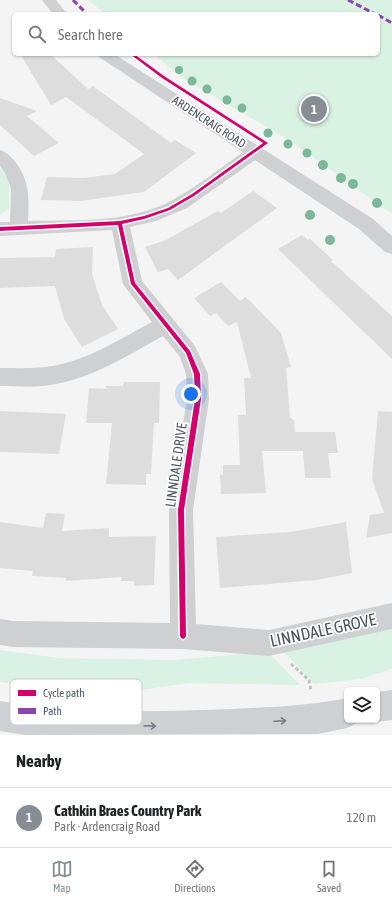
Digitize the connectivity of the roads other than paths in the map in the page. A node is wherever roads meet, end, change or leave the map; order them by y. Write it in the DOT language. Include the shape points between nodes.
graph roads {
  1 [pos="49,0"];
  2 [pos="58,12"];
  3 [pos="107,56"];
  4 [pos="255,152"];
  5 [pos="0,156"];
  6 [pos="120,224"];
  7 [pos="18,228"];
  8 [pos="0,229"];
  9 [pos="392,247"];
  10 [pos="165,325"];
  11 [pos="0,376"];
  12 [pos="392,616"];
  13 [pos="0,632"];
  14 [pos="183,636"];
  15 [pos="392,704"];
  16 [pos="380,706"];
  17 [pos="344,714"];
  18 [pos="0,716"];
  19 [pos="10,718"];
  20 [pos="122,725"];
  1 -- 2 [label="street"];
  3 -- 4 [label="street, ARDENCRAIG ROAD"];
  4 -- 6 [label="street" via="193,196 168,209"];
  4 -- 9 [label="street, ARDENCRAIG ROAD" via="366,224"];
  5 -- 7 [label="street" via="16,173 20,189"];
  6 -- 7 [label="street"];
  6 -- 10 [label="street, LINNDALE DRIVE" via="133,284"];
  7 -- 8 [label="street"];
  10 -- 11 [label="street" via="86,366 32,378"];
  10 -- 14 [label="street, LINNDALE DRIVE" via="188,352 197,374 198,399 181,510"];
  12 -- 14 [label="street, LINNDALE GROVE" via="269,644"];
  13 -- 14 [label="street"];
  15 -- 16 [label="main road"];
  20 -- 17 [label="main road, one-way" via="162,726 318,719"];
  18 -- 19 [label="main road, one-way"];
}
